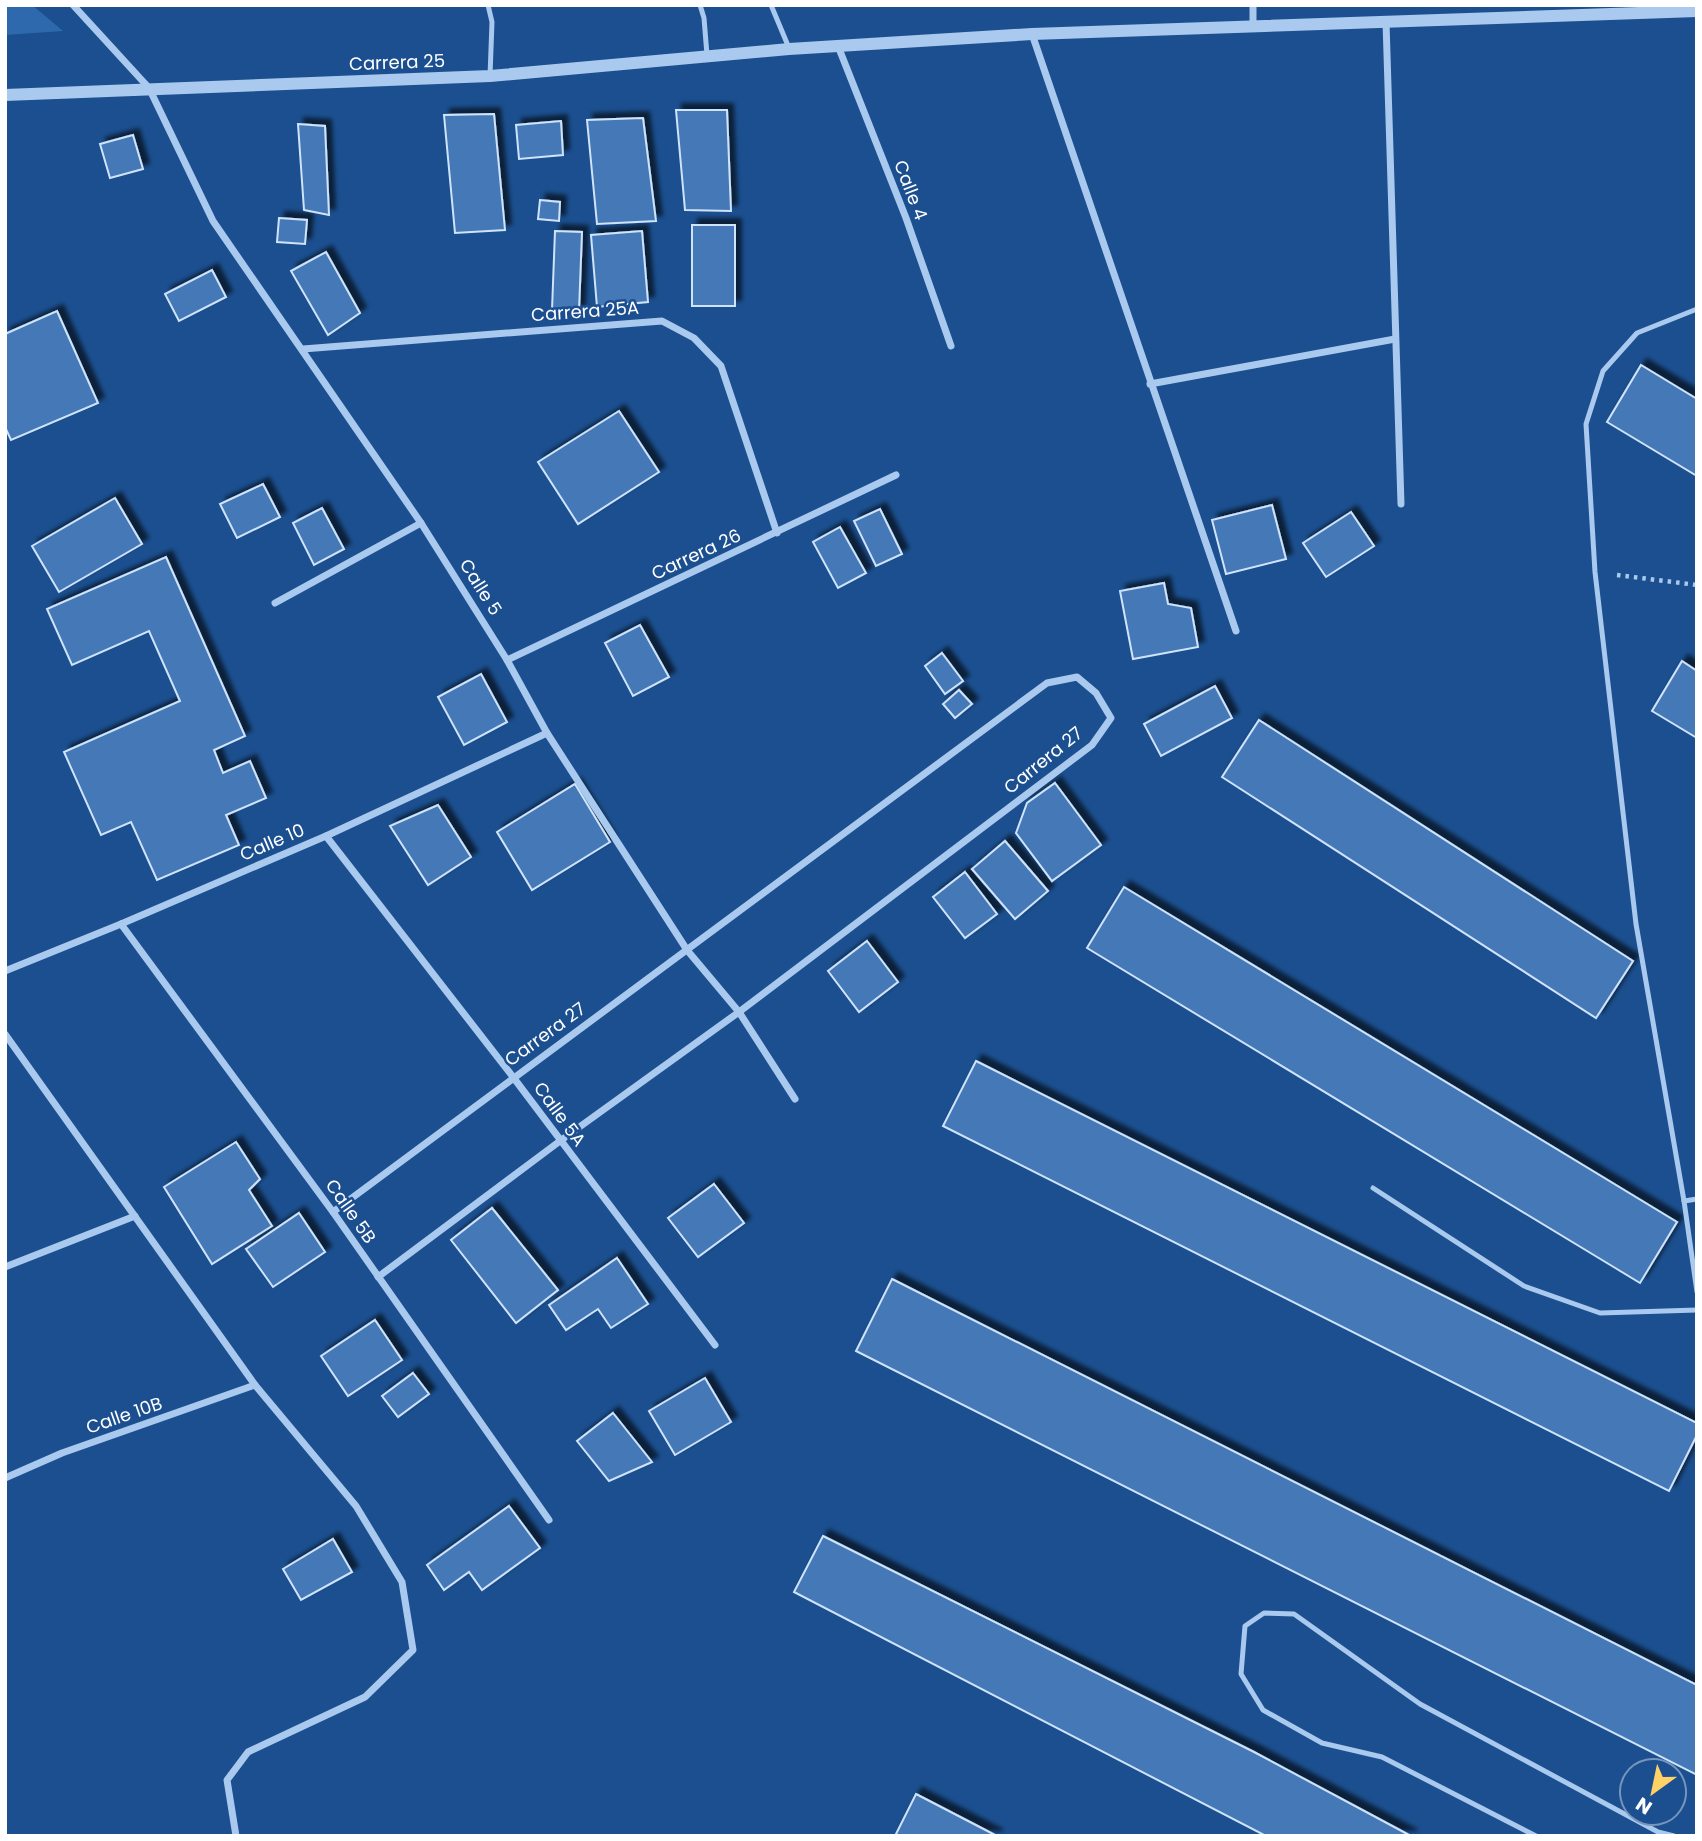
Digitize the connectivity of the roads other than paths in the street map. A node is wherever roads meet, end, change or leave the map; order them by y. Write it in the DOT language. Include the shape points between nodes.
graph roads {
  1 [pos="73,5"];
  2 [pos="488,5"];
  3 [pos="700,5"];
  4 [pos="772,5"];
  5 [pos="1253,5"];
  6 [pos="1697,11"];
  7 [pos="1387,22"];
  8 [pos="1253,27"];
  9 [pos="1032,34"];
  10 [pos="838,46"];
  11 [pos="789,49"];
  12 [pos="708,55"];
  13 [pos="490,76"];
  14 [pos="149,88"];
  15 [pos="5,95"];
  16 [pos="1697,309"];
  17 [pos="1395,339"];
  18 [pos="951,346"];
  19 [pos="303,349"];
  20 [pos="1150,384"];
  21 [pos="897,475"];
  22 [pos="1401,504"];
  23 [pos="421,523"];
  24 [pos="777,533"];
  25 [pos="275,603"];
  26 [pos="1236,631"];
  27 [pos="507,660"];
  28 [pos="547,733"];
  29 [pos="326,836"];
  30 [pos="121,924"];
  31 [pos="687,950"];
  32 [pos="5,971"];
  33 [pos="739,1012"];
  34 [pos="5,1034"];
  35 [pos="14,1048"];
  36 [pos="5,1052"];
  37 [pos="513,1077"];
  38 [pos="794,1099"];
  39 [pos="560,1141"];
  40 [pos="1373,1188"];
  41 [pos="1697,1199"];
  42 [pos="1684,1201"];
  43 [pos="333,1212"];
  44 [pos="135,1216"];
  45 [pos="5,1267"];
  46 [pos="379,1277"];
  47 [pos="1697,1292"];
  48 [pos="1697,1310"];
  49 [pos="715,1345"];
  50 [pos="256,1385"];
  51 [pos="5,1478"];
  52 [pos="549,1520"];
  53 [pos="236,1836"];
  54 [pos="1536,1836"];
  55 [pos="1674,1836"];
  1 -- 14 [label="street, Calle 5"];
  2 -- 13 [label="lane" via="492,22"];
  3 -- 12 [label="lane"];
  4 -- 11 [label="lane"];
  5 -- 8 [label="street"];
  6 -- 7 [label="street, Carrera 25"];
  7 -- 8 [label="street, Carrera 25"];
  7 -- 17 [label="street"];
  8 -- 9 [label="street, Carrera 25"];
  9 -- 10 [label="street, Carrera 25"];
  9 -- 20 [label="street"];
  10 -- 11 [label="street, Carrera 25"];
  10 -- 18 [label="street, Calle 4"];
  11 -- 12 [label="street, Carrera 25"];
  12 -- 13 [label="street, Carrera 25"];
  13 -- 14 [label="street, Carrera 25"];
  14 -- 15 [label="street, Carrera 25"];
  14 -- 19 [label="street, Calle 5" via="213,220"];
  16 -- 42 [label="lane" via="1637,333 1603,371 1586,424 1595,572 1636,924"];
  17 -- 20 [label="street"];
  17 -- 22 [label="street"];
  19 -- 23 [label="street, Calle 5"];
  19 -- 24 [label="street, Carrera 25A" via="662,321 694,338 721,366"];
  20 -- 26 [label="street"];
  21 -- 24 [label="street, Carrera 26"];
  23 -- 25 [label="street"];
  23 -- 27 [label="street, Calle 5"];
  24 -- 27 [label="street, Carrera 26"];
  27 -- 28 [label="street, Calle 5"];
  28 -- 29 [label="street, Calle 10"];
  28 -- 31 [label="street, Calle 5"];
  29 -- 30 [label="street, Calle 10"];
  29 -- 37 [label="street, Calle 5A"];
  30 -- 32 [label="street, Calle 10"];
  30 -- 43 [label="street, Calle 5B"];
  31 -- 33 [label="street, Calle 5"];
  31 -- 33 [label="street, Carrera 27" via="1047,683 1077,677 1096,693 1111,718 1091,745"];
  31 -- 37 [label="street, Carrera 27"];
  33 -- 38 [label="street, Calle 5"];
  33 -- 39 [label="street, Carrera 27"];
  34 -- 35 [label="street"];
  35 -- 36 [label="street"];
  35 -- 44 [label="street"];
  37 -- 39 [label="street, Calle 5A"];
  37 -- 43 [label="street, Carrera 27"];
  39 -- 46 [label="street, Carrera 27"];
  39 -- 49 [label="street, Calle 5A"];
  40 -- 48 [label="lane" via="1524,1286 1600,1313"];
  41 -- 42 [label="lane"];
  42 -- 47 [label="lane"];
  43 -- 46 [label="street, Calle 5B"];
  44 -- 45 [label="street"];
  44 -- 50 [label="street"];
  46 -- 52 [label="street, Calle 5B"];
  50 -- 51 [label="street, Calle 10B" via="62,1453"];
  50 -- 53 [label="street" via="356,1506 402,1582 413,1650 365,1697 248,1752 227,1780"];
  54 -- 55 [label="lane" via="1382,1757 1322,1743 1263,1710 1241,1674 1245,1626 1264,1612 1294,1614 1420,1704 1658,1832"];
}
